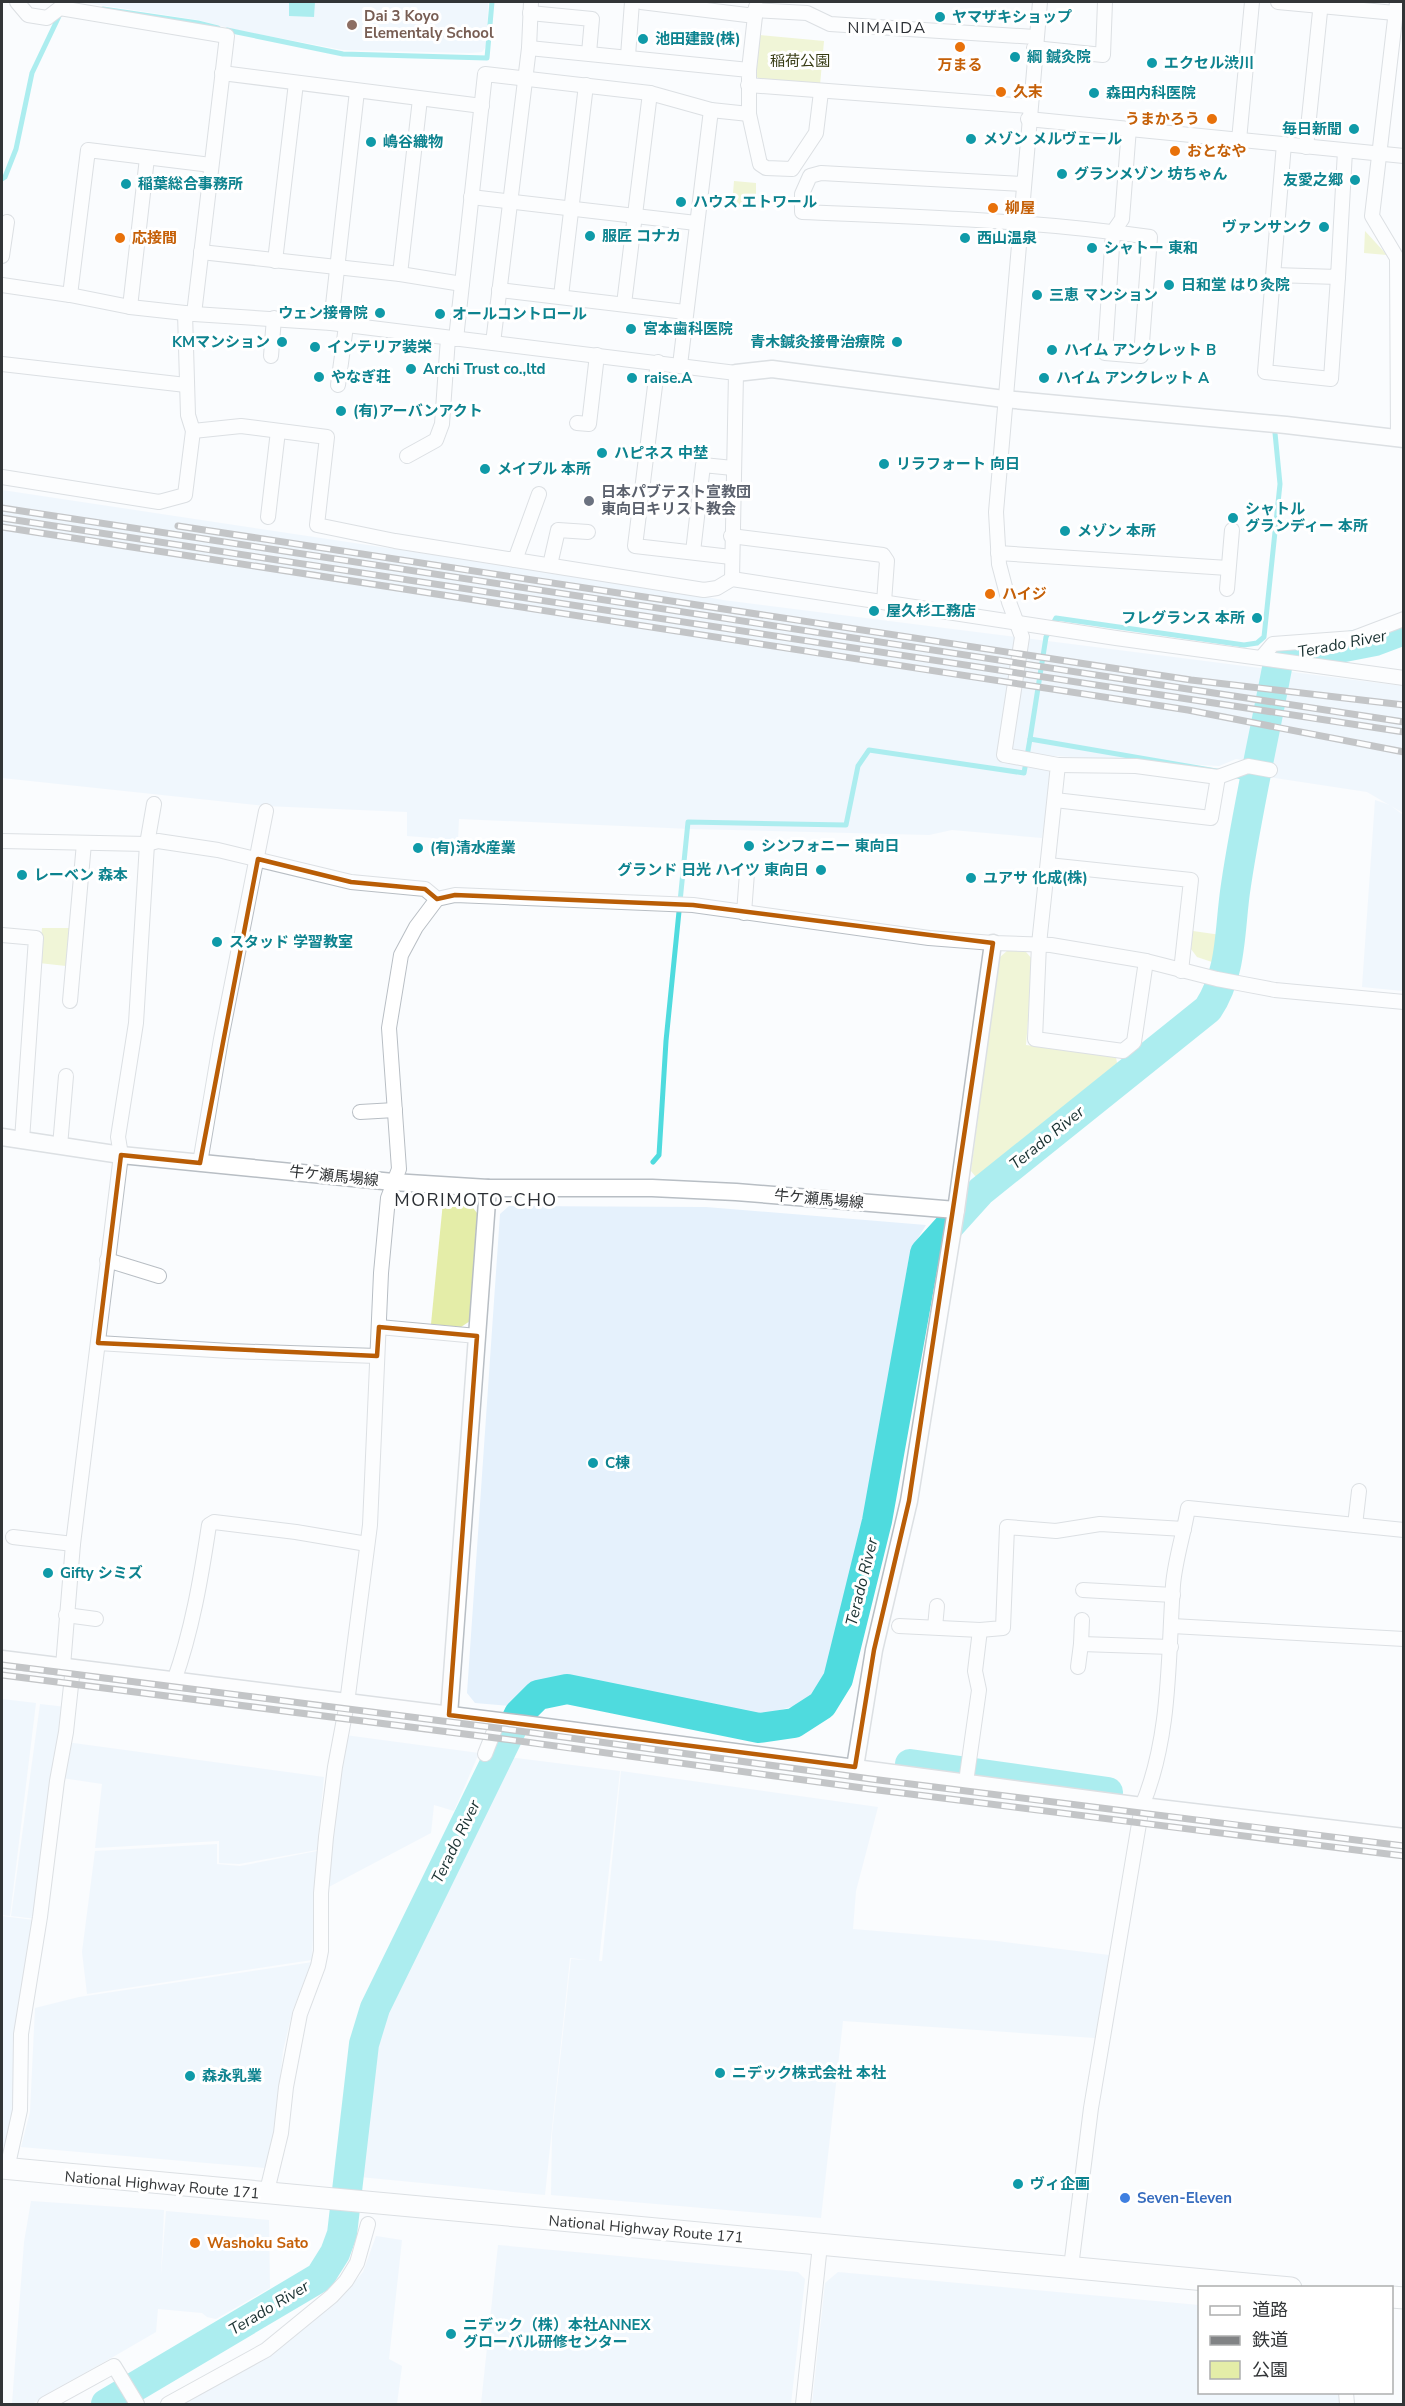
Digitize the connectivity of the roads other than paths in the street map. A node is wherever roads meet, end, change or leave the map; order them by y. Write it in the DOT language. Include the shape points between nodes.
graph roads {
  1 [pos="17,2"];
  2 [pos="632,2"];
  3 [pos="641,2"];
  4 [pos="1040,2"];
  5 [pos="1105,2"];
  6 [pos="1252,2"];
  7 [pos="1278,2"];
  8 [pos="1321,3"];
  9 [pos="531,7"];
  10 [pos="1396,7"];
  11 [pos="755,9"];
  12 [pos="1035,42"];
  13 [pos="529,48"];
  14 [pos="589,53"];
  15 [pos="628,56"];
  16 [pos="748,70"];
  17 [pos="222,73"];
  18 [pos="525,79"];
  19 [pos="296,83"];
  20 [pos="586,85"];
  21 [pos="748,85"];
  22 [pos="357,91"];
  23 [pos="821,92"];
  24 [pos="650,93"];
  25 [pos="420,99"];
  26 [pos="482,106"];
  27 [pos="711,110"];
  28 [pos="1029,112"];
  29 [pos="748,114"];
  30 [pos="1129,128"];
  31 [pos="1239,140"];
  32 [pos="1284,144"];
  33 [pos="1306,147"];
  34 [pos="1345,151"];
  35 [pos="1379,154"];
  36 [pos="1404,156"];
  37 [pos="147,158"];
  38 [pos="211,165"];
  39 [pos="1024,184"];
  40 [pos="471,197"];
  41 [pos="509,201"];
  42 [pos="571,209"];
  43 [pos="634,216"];
  44 [pos="7,222"];
  45 [pos="1020,222"];
  46 [pos="696,223"];
  47 [pos="1113,232"];
  48 [pos="201,252"];
  49 [pos="2,256"];
  50 [pos="275,261"];
  51 [pos="337,268"];
  52 [pos="400,274"];
  53 [pos="1274,275"];
  54 [pos="1338,277"];
  55 [pos="462,284"];
  56 [pos="2,285"];
  57 [pos="499,290"];
  58 [pos="70,295"];
  59 [pos="561,296"];
  60 [pos="624,304"];
  61 [pos="130,307"];
  62 [pos="685,312"];
  63 [pos="189,314"];
  64 [pos="274,318"];
  65 [pos="331,323"];
  66 [pos="346,326"];
  67 [pos="452,338"];
  68 [pos="493,343"];
  69 [pos="597,355"];
  70 [pos="271,356"];
  71 [pos="658,362"];
  72 [pos="2,364"];
  73 [pos="680,365"];
  74 [pos="1401,368"];
  75 [pos="736,373"];
  76 [pos="186,385"];
  77 [pos="338,385"];
  78 [pos="1004,399"];
  79 [pos="577,423"];
  80 [pos="193,431"];
  81 [pos="278,431"];
  82 [pos="1401,439"];
  83 [pos="407,456"];
  84 [pos="733,468"];
  85 [pos="2,477"];
  86 [pos="539,494"];
  87 [pos="268,517"];
  88 [pos="1232,530"];
  89 [pos="588,531"];
  90 [pos="731,536"];
  91 [pos="693,552"];
  92 [pos="998,553"];
  93 [pos="731,557"];
  94 [pos="515,560"];
  95 [pos="550,566"];
  96 [pos="1228,568"];
  97 [pos="732,579"];
  98 [pos="1227,590"];
  99 [pos="884,602"];
  100 [pos="1404,619"];
  101 [pos="1015,621"];
  102 [pos="1268,658"];
  103 [pos="1404,678"];
  104 [pos="1059,765"];
  105 [pos="1267,769"];
  106 [pos="1218,777"];
  107 [pos="1055,800"];
  108 [pos="154,804"];
  109 [pos="266,811"];
  110 [pos="2,841"];
  111 [pos="84,843"];
  112 [pos="147,844"];
  113 [pos="258,859"];
  114 [pos="1048,865"];
  115 [pos="747,873"];
  116 [pos="437,899"];
  117 [pos="744,913"];
  118 [pos="2,935"];
  119 [pos="993,943"];
  120 [pos="1039,944"];
  121 [pos="1146,961"];
  122 [pos="1182,971"];
  123 [pos="70,1002"];
  124 [pos="1404,1002"];
  125 [pos="66,1076"];
  126 [pos="395,1110"];
  127 [pos="360,1113"];
  128 [pos="2,1137"];
  129 [pos="22,1140"];
  130 [pos="60,1146"];
  131 [pos="121,1155"];
  132 [pos="201,1163"];
  133 [pos="393,1182"];
  134 [pos="488,1188"];
  135 [pos="956,1210"];
  136 [pos="107,1260"];
  137 [pos="159,1276"];
  138 [pos="379,1327"];
  139 [pos="477,1336"];
  140 [pos="98,1343"];
  141 [pos="377,1356"];
  142 [pos="1359,1491"];
  143 [pos="1355,1525"];
  144 [pos="1184,1529"];
  145 [pos="1404,1530"];
  146 [pos="13,1537"];
  147 [pos="73,1544"];
  148 [pos="367,1544"];
  149 [pos="1083,1590"];
  150 [pos="1173,1595"];
  151 [pos="937,1606"];
  152 [pos="66,1615"];
  153 [pos="96,1619"];
  154 [pos="1083,1620"];
  155 [pos="899,1626"];
  156 [pos="1172,1626"];
  157 [pos="935,1627"];
  158 [pos="980,1630"];
  159 [pos="1404,1639"];
  160 [pos="1081,1644"];
  161 [pos="1171,1647"];
  162 [pos="2,1659"];
  163 [pos="68,1666"];
  164 [pos="1078,1667"];
  165 [pos="174,1681"];
  166 [pos="347,1703"];
  167 [pos="449,1715"];
  168 [pos="503,1722"];
  169 [pos="485,1754"];
  170 [pos="855,1767"];
  171 [pos="966,1782"];
  172 [pos="1142,1806"];
  173 [pos="1404,1837"];
  174 [pos="4,2169"];
  175 [pos="266,2194"];
  176 [pos="368,2224"];
  177 [pos="820,2245"];
  178 [pos="1071,2267"];
  179 [pos="1270,2286"];
  180 [pos="45,2404"];
  181 [pos="137,2404"];
  182 [pos="168,2404"];
  183 [pos="803,2404"];
  1 -- 17 [label="street" via="28,15 47,18 65,9 227,36"];
  2 -- 15 [label="street"];
  3 -- 11 [label="street"];
  4 -- 12 [label="street"];
  5 -- 12 [label="street" via="1103,55"];
  6 -- 31 [label="street"];
  7 -- 8 [label="street"];
  8 -- 10 [label="street"];
  8 -- 33 [label="street"];
  9 -- 13 [label="street"];
  9 -- 14 [label="street" via="592,19"];
  10 -- 35 [label="street"];
  11 -- 12 [label="street" via="807,13 830,24"];
  11 -- 16 [label="street"];
  12 -- 28 [label="street"];
  13 -- 14 [label="street"];
  13 -- 18 [label="street"];
  14 -- 15 [label="street"];
  15 -- 16 [label="street"];
  16 -- 21 [label="street"];
  17 -- 19 [label="street"];
  17 -- 38 [label="street"];
  18 -- 20 [label="street"];
  18 -- 26 [label="street" via="486,74"];
  18 -- 41 [label="street"];
  19 -- 22 [label="street"];
  19 -- 50 [label="street"];
  20 -- 24 [label="street"];
  20 -- 42 [label="street"];
  21 -- 23 [label="street"];
  21 -- 29 [label="street"];
  22 -- 25 [label="street"];
  22 -- 51 [label="street"];
  23 -- 28 [label="street"];
  23 -- 29 [label="street" via="816,133 792,169 766,168 760,164"];
  24 -- 27 [label="street"];
  24 -- 43 [label="street"];
  25 -- 26 [label="street"];
  25 -- 52 [label="street"];
  26 -- 40 [label="street"];
  27 -- 29 [label="street"];
  27 -- 46 [label="street"];
  28 -- 30 [label="street"];
  28 -- 39 [label="street"];
  30 -- 31 [label="street"];
  30 -- 47 [label="street" via="1122,219"];
  31 -- 32 [label="street"];
  32 -- 33 [label="street"];
  32 -- 53 [label="street"];
  33 -- 34 [label="street"];
  34 -- 35 [label="street"];
  34 -- 54 [label="street"];
  35 -- 36 [label="street"];
  35 -- 74 [label="street" via="1372,216 1397,258"];
  37 -- 38 [label="street"];
  37 -- 58 [label="street" via="88,150"];
  37 -- 61 [label="street"];
  38 -- 48 [label="street"];
  39 -- 45 [label="street"];
  39 -- 45 [label="street" via="821,173 810,176 802,194 802,212"];
  40 -- 41 [label="street"];
  40 -- 55 [label="street"];
  41 -- 42 [label="street"];
  41 -- 57 [label="street"];
  42 -- 43 [label="street"];
  42 -- 59 [label="street"];
  43 -- 46 [label="street"];
  43 -- 60 [label="street"];
  44 -- 49 [label="street"];
  45 -- 47 [label="street"];
  45 -- 78 [label="street"];
  46 -- 62 [label="street"];
  47 -- 47 [label="street" via="1150,237 1142,356 1105,353"];
  48 -- 50 [label="street"];
  48 -- 63 [label="street"];
  50 -- 51 [label="street"];
  51 -- 52 [label="street"];
  51 -- 65 [label="street"];
  52 -- 55 [label="street"];
  53 -- 54 [label="street"];
  53 -- 54 [label="street" via="1265,372 1331,379"];
  55 -- 67 [label="street"];
  56 -- 58 [label="street"];
  57 -- 59 [label="street"];
  57 -- 68 [label="street"];
  58 -- 61 [label="street"];
  59 -- 60 [label="street"];
  60 -- 62 [label="street"];
  61 -- 63 [label="street"];
  62 -- 73 [label="street"];
  63 -- 64 [label="street"];
  63 -- 76 [label="street"];
  64 -- 65 [label="street"];
  64 -- 70 [label="street"];
  65 -- 66 [label="street"];
  66 -- 67 [label="street"];
  66 -- 77 [label="street"];
  67 -- 68 [label="street"];
  67 -- 83 [label="street" via="442,424 436,440"];
  68 -- 69 [label="street"];
  69 -- 71 [label="street"];
  69 -- 79 [label="street" via="589,424"];
  71 -- 73 [label="street"];
  71 -- 91 [label="street" via="635,546"];
  72 -- 76 [label="street"];
  73 -- 75 [label="street"];
  74 -- 82 [label="street"];
  75 -- 78 [label="street" via="772,369"];
  75 -- 84 [label="street"];
  76 -- 80 [label="street"];
  78 -- 82 [label="street"];
  78 -- 92 [label="street" via="996,512"];
  80 -- 81 [label="street" via="241,426"];
  80 -- 85 [label="street" via="185,495 159,502"];
  81 -- 87 [label="street"];
  81 -- 94 [label="street" via="327,437 316,525"];
  84 -- 90 [label="street"];
  84 -- 91 [label="street" via="703,465"];
  86 -- 94 [label="street"];
  88 -- 96 [label="street"];
  89 -- 95 [label="street" via="558,530"];
  90 -- 93 [label="street"];
  90 -- 99 [label="street" via="883,555 887,561"];
  91 -- 93 [label="street"];
  92 -- 96 [label="street"];
  92 -- 101 [label="street"];
  93 -- 97 [label="street"];
  94 -- 95 [label="street"];
  95 -- 97 [label="street" via="704,590"];
  96 -- 98 [label="street"];
  97 -- 99 [label="street"];
  99 -- 101 [label="street"];
  100 -- 102 [label="street" via="1354,638 1273,644"];
  101 -- 102 [label="street"];
  101 -- 104 [label="street" via="1022,637 1004,755"];
  102 -- 103 [label="street"];
  104 -- 106 [label="street" via="1136,766"];
  104 -- 107 [label="street"];
  105 -- 106 [label="street" via="1248,766"];
  106 -- 107 [label="street" via="1211,818"];
  107 -- 114 [label="street"];
  108 -- 112 [label="street"];
  109 -- 113 [label="street"];
  110 -- 111 [label="street"];
  111 -- 112 [label="street"];
  111 -- 123 [label="street"];
  112 -- 113 [label="street" via="158,841"];
  112 -- 131 [label="street" via="136,1023 118,1137"];
  113 -- 116 [label="street" via="351,882 425,889"];
  113 -- 132 [label="street" via="221,1039"];
  114 -- 120 [label="street"];
  114 -- 122 [label="street" via="1191,880"];
  115 -- 117 [label="street"];
  116 -- 117 [label="street" via="455,895 684,905"];
  116 -- 126 [label="street" via="401,955 389,1028"];
  117 -- 119 [label="street"];
  118 -- 129 [label="street" via="36,938"];
  119 -- 120 [label="street"];
  119 -- 135 [label="street"];
  120 -- 121 [label="street"];
  120 -- 121 [label="street" via="1035,1038 1123,1050 1129,1047 1134,1042"];
  121 -- 122 [label="street"];
  122 -- 124 [label="street" via="1275,990"];
  125 -- 130 [label="street"];
  126 -- 127 [label="street"];
  126 -- 133 [label="street" via="399,1169"];
  128 -- 129 [label="street, 牛ケ瀬馬場線"];
  129 -- 130 [label="street, 牛ケ瀬馬場線"];
  130 -- 131 [label="street, 牛ケ瀬馬場線"];
  131 -- 132 [label="street, 牛ケ瀬馬場線"];
  131 -- 136 [label="street"];
  132 -- 133 [label="street, 牛ケ瀬馬場線"];
  133 -- 134 [label="street, 牛ケ瀬馬場線"];
  133 -- 138 [label="street" via="388,1197"];
  134 -- 135 [label="street, 牛ケ瀬馬場線" via="736,1191"];
  134 -- 139 [label="street"];
  135 -- 170 [label="street" via="909,1502 874,1650"];
  136 -- 137 [label="street"];
  136 -- 140 [label="street"];
  138 -- 139 [label="street"];
  138 -- 141 [label="street"];
  139 -- 167 [label="street"];
  140 -- 141 [label="street"];
  140 -- 147 [label="street"];
  141 -- 148 [label="street"];
  142 -- 143 [label="street"];
  143 -- 144 [label="street" via="1188,1508"];
  143 -- 145 [label="street"];
  144 -- 150 [label="street"];
  144 -- 158 [label="street" via="1100,1524 1056,1531 1007,1527 1003,1628"];
  146 -- 147 [label="street"];
  147 -- 152 [label="street"];
  148 -- 165 [label="street" via="214,1522 209,1525 201,1579"];
  148 -- 166 [label="street"];
  149 -- 150 [label="street"];
  150 -- 156 [label="street"];
  151 -- 157 [label="street"];
  152 -- 153 [label="street"];
  152 -- 163 [label="street"];
  154 -- 160 [label="street"];
  155 -- 157 [label="street"];
  156 -- 159 [label="street"];
  156 -- 161 [label="street"];
  157 -- 158 [label="street"];
  158 -- 171 [label="street" via="975,1671 979,1690"];
  160 -- 161 [label="street"];
  160 -- 164 [label="street"];
  161 -- 172 [label="street" via="1167,1704 1151,1785"];
  162 -- 163 [label="street"];
  163 -- 165 [label="street"];
  163 -- 174 [label="street" via="66,1732 21,2034 20,2110"];
  165 -- 166 [label="street"];
  166 -- 167 [label="street"];
  166 -- 175 [label="street" via="334,1767 326,1838 321,1952 300,2014 281,2133"];
  167 -- 168 [label="street"];
  168 -- 169 [label="street"];
  168 -- 170 [label="street"];
  170 -- 171 [label="street"];
  171 -- 172 [label="street"];
  172 -- 173 [label="street"];
  172 -- 178 [label="street" via="1090,2108"];
  174 -- 175 [label="highway, National Highway Route 171"];
  175 -- 177 [label="highway, National Highway Route 171"];
  176 -- 182 [label="street" via="357,2264 332,2296 266,2350"];
  177 -- 178 [label="highway, National Highway Route 171"];
  177 -- 183 [label="street"];
  178 -- 179 [label="highway, National Highway Route 171"];
  180 -- 181 [label="street" via="114,2366"];
}
